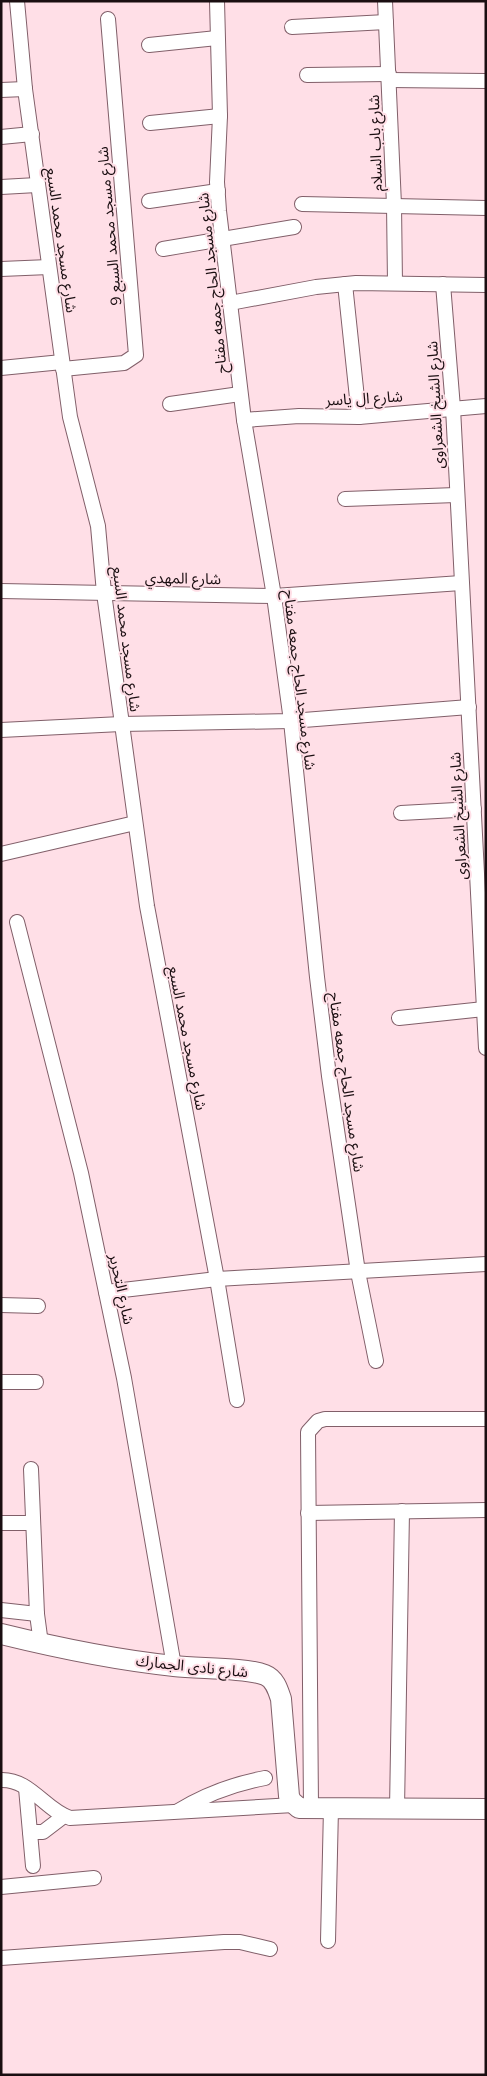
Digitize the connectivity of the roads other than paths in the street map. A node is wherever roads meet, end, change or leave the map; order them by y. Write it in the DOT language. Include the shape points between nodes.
graph roads {
  1 [pos="17,1"];
  2 [pos="217,1"];
  3 [pos="386,1"];
  4 [pos="108,19"];
  5 [pos="386,22"];
  6 [pos="292,27"];
  7 [pos="217,38"];
  8 [pos="149,45"];
  9 [pos="307,75"];
  10 [pos="389,77"];
  11 [pos="486,81"];
  12 [pos="25,89"];
  13 [pos="1,90"];
  14 [pos="220,116"];
  15 [pos="150,123"];
  16 [pos="32,134"];
  17 [pos="1,137"];
  18 [pos="38,185"];
  19 [pos="1,187"];
  20 [pos="218,191"];
  21 [pos="149,201"];
  22 [pos="302,204"];
  23 [pos="394,206"];
  24 [pos="486,208"];
  25 [pos="294,227"];
  26 [pos="222,239"];
  27 [pos="163,249"];
  28 [pos="49,267"];
  29 [pos="1,269"];
  30 [pos="395,283"];
  31 [pos="345,284"];
  32 [pos="443,284"];
  33 [pos="486,285"];
  34 [pos="230,303"];
  35 [pos="62,366"];
  36 [pos="1,368"];
  37 [pos="240,394"];
  38 [pos="170,404"];
  39 [pos="486,406"];
  40 [pos="453,408"];
  41 [pos="359,417"];
  42 [pos="244,420"];
  43 [pos="456,495"];
  44 [pos="345,499"];
  45 [pos="461,583"];
  46 [pos="1,591"];
  47 [pos="104,593"];
  48 [pos="274,596"];
  49 [pos="469,707"];
  50 [pos="291,720"];
  51 [pos="122,724"];
  52 [pos="1,730"];
  53 [pos="474,809"];
  54 [pos="401,813"];
  55 [pos="136,823"];
  56 [pos="1,854"];
  57 [pos="17,922"];
  58 [pos="484,1009"];
  59 [pos="399,1018"];
  60 [pos="486,1048"];
  61 [pos="486,1264"];
  62 [pos="358,1272"];
  63 [pos="217,1279"];
  64 [pos="106,1292"];
  65 [pos="1,1306"];
  66 [pos="38,1306"];
  67 [pos="376,1361"];
  68 [pos="1,1382"];
  69 [pos="36,1382"];
  70 [pos="237,1400"];
  71 [pos="486,1419"];
  72 [pos="31,1469"];
  73 [pos="486,1510"];
  74 [pos="402,1511"];
  75 [pos="308,1513"];
  76 [pos="1,1523"];
  77 [pos="33,1523"];
  78 [pos="1,1610"];
  79 [pos="37,1614"];
  80 [pos="1,1634"];
  81 [pos="40,1644"];
  82 [pos="174,1666"];
  83 [pos="265,1778"];
  84 [pos="1,1780"];
  85 [pos="26,1788"];
  86 [pos="302,1806"];
  87 [pos="330,1808"];
  88 [pos="397,1808"];
  89 [pos="486,1809"];
  90 [pos="175,1813"];
  91 [pos="64,1816"];
  92 [pos="30,1832"];
  93 [pos="33,1866"];
  94 [pos="94,1878"];
  95 [pos="1,1887"];
  96 [pos="328,1941"];
  97 [pos="270,1949"];
  98 [pos="1,1958"];
  1 -- 12 [label="street, شارع مسجد محمد السبع"];
  2 -- 7 [label="street, شارع مسجد الحاج جمعه مفتاح"];
  3 -- 5 [label="street, شارع باب السلام"];
  4 -- 35 [label="street, شارع مسجد محمد السبع 9" via="136,355 124,363"];
  5 -- 6 [label="street"];
  5 -- 10 [label="street, شارع باب السلام"];
  7 -- 8 [label="street"];
  7 -- 14 [label="street, شارع مسجد الحاج جمعه مفتاح"];
  9 -- 10 [label="street"];
  10 -- 11 [label="street"];
  10 -- 23 [label="street, شارع باب السلام"];
  12 -- 13 [label="street"];
  12 -- 16 [label="street, شارع مسجد محمد السبع"];
  14 -- 15 [label="street"];
  14 -- 20 [label="street, شارع مسجد الحاج جمعه مفتاح"];
  16 -- 17 [label="street"];
  16 -- 18 [label="street, شارع مسجد محمد السبع"];
  18 -- 19 [label="street"];
  18 -- 28 [label="street, شارع مسجد محمد السبع"];
  20 -- 21 [label="street"];
  20 -- 26 [label="street, شارع مسجد الحاج جمعه مفتاح"];
  22 -- 23 [label="street"];
  23 -- 24 [label="street"];
  23 -- 30 [label="street, شارع باب السلام"];
  25 -- 26 [label="street"];
  26 -- 27 [label="street"];
  26 -- 34 [label="street, شارع مسجد الحاج جمعه مفتاح"];
  28 -- 29 [label="street"];
  28 -- 35 [label="street, شارع مسجد محمد السبع"];
  30 -- 31 [label="street"];
  30 -- 32 [label="street"];
  31 -- 34 [label="street"];
  31 -- 41 [label="street"];
  32 -- 33 [label="street"];
  32 -- 40 [label="street, شارع الشيخ الشعراوى"];
  34 -- 37 [label="street, شارع مسجد الحاج جمعه مفتاح"];
  35 -- 36 [label="street"];
  35 -- 47 [label="street, شارع مسجد محمد السبع" via="70,417 98,526"];
  37 -- 38 [label="street"];
  37 -- 42 [label="street, شارع مسجد الحاج جمعه مفتاح"];
  39 -- 40 [label="street, شارع ال ياسر"];
  40 -- 41 [label="street, شارع ال ياسر"];
  40 -- 43 [label="street, شارع الشيخ الشعراوى"];
  41 -- 42 [label="street, شارع ال ياسر" via="299,416"];
  42 -- 48 [label="street, شارع مسجد الحاج جمعه مفتاح"];
  43 -- 44 [label="street"];
  43 -- 45 [label="street, شارع الشيخ الشعراوى"];
  45 -- 48 [label="street"];
  45 -- 49 [label="street, شارع الشيخ الشعراوى"];
  46 -- 47 [label="street, شارع المهدي"];
  47 -- 48 [label="street, شارع المهدي"];
  47 -- 51 [label="street, شارع مسجد محمد السبع"];
  48 -- 50 [label="street, شارع مسجد الحاج جمعه مفتاح"];
  49 -- 50 [label="street"];
  49 -- 53 [label="street, شارع الشيخ الشعراوى"];
  50 -- 51 [label="street"];
  50 -- 62 [label="street, شارع مسجد الحاج جمعه مفتاح" via="324,1036"];
  51 -- 52 [label="street"];
  51 -- 55 [label="street, شارع مسجد محمد السبع"];
  53 -- 54 [label="street"];
  53 -- 58 [label="street, شارع الشيخ الشعراوى"];
  55 -- 56 [label="street"];
  55 -- 63 [label="street, شارع مسجد محمد السبع" via="147,906"];
  57 -- 64 [label="street, شارع التحرير" via="81,1173"];
  58 -- 59 [label="street"];
  58 -- 60 [label="street, شارع الشيخ الشعراوى"];
  61 -- 62 [label="street"];
  62 -- 63 [label="street"];
  62 -- 67 [label="street, شارع مسجد الحاج جمعه مفتاح"];
  63 -- 64 [label="street"];
  63 -- 70 [label="street, شارع مسجد محمد السبع"];
  64 -- 82 [label="street, شارع التحرير"];
  65 -- 66 [label="street"];
  68 -- 69 [label="street"];
  71 -- 75 [label="street" via="325,1419 318,1422 308,1432"];
  72 -- 77 [label="street"];
  73 -- 74 [label="street"];
  74 -- 75 [label="street"];
  74 -- 88 [label="street"];
  75 -- 86 [label="street"];
  76 -- 77 [label="street"];
  77 -- 79 [label="street"];
  78 -- 79 [label="street"];
  79 -- 81 [label="street"];
  80 -- 81 [label="street, شارع نادى الجمارك"];
  81 -- 82 [label="street, شارع نادى الجمارك"];
  82 -- 86 [label="street, شارع نادى الجمارك" via="252,1672 267,1676 277,1686 289,1796"];
  83 -- 90 [label="street" via="218,1790"];
  84 -- 85 [label="street" via="18,1782"];
  85 -- 91 [label="street"];
  85 -- 92 [label="street"];
  86 -- 87 [label="street"];
  86 -- 90 [label="street"];
  87 -- 88 [label="street"];
  87 -- 96 [label="street"];
  88 -- 89 [label="street"];
  90 -- 91 [label="street"];
  91 -- 92 [label="street" via="43,1832"];
  92 -- 93 [label="street"];
  94 -- 95 [label="street"];
  97 -- 98 [label="street" via="224,1942"];
}
